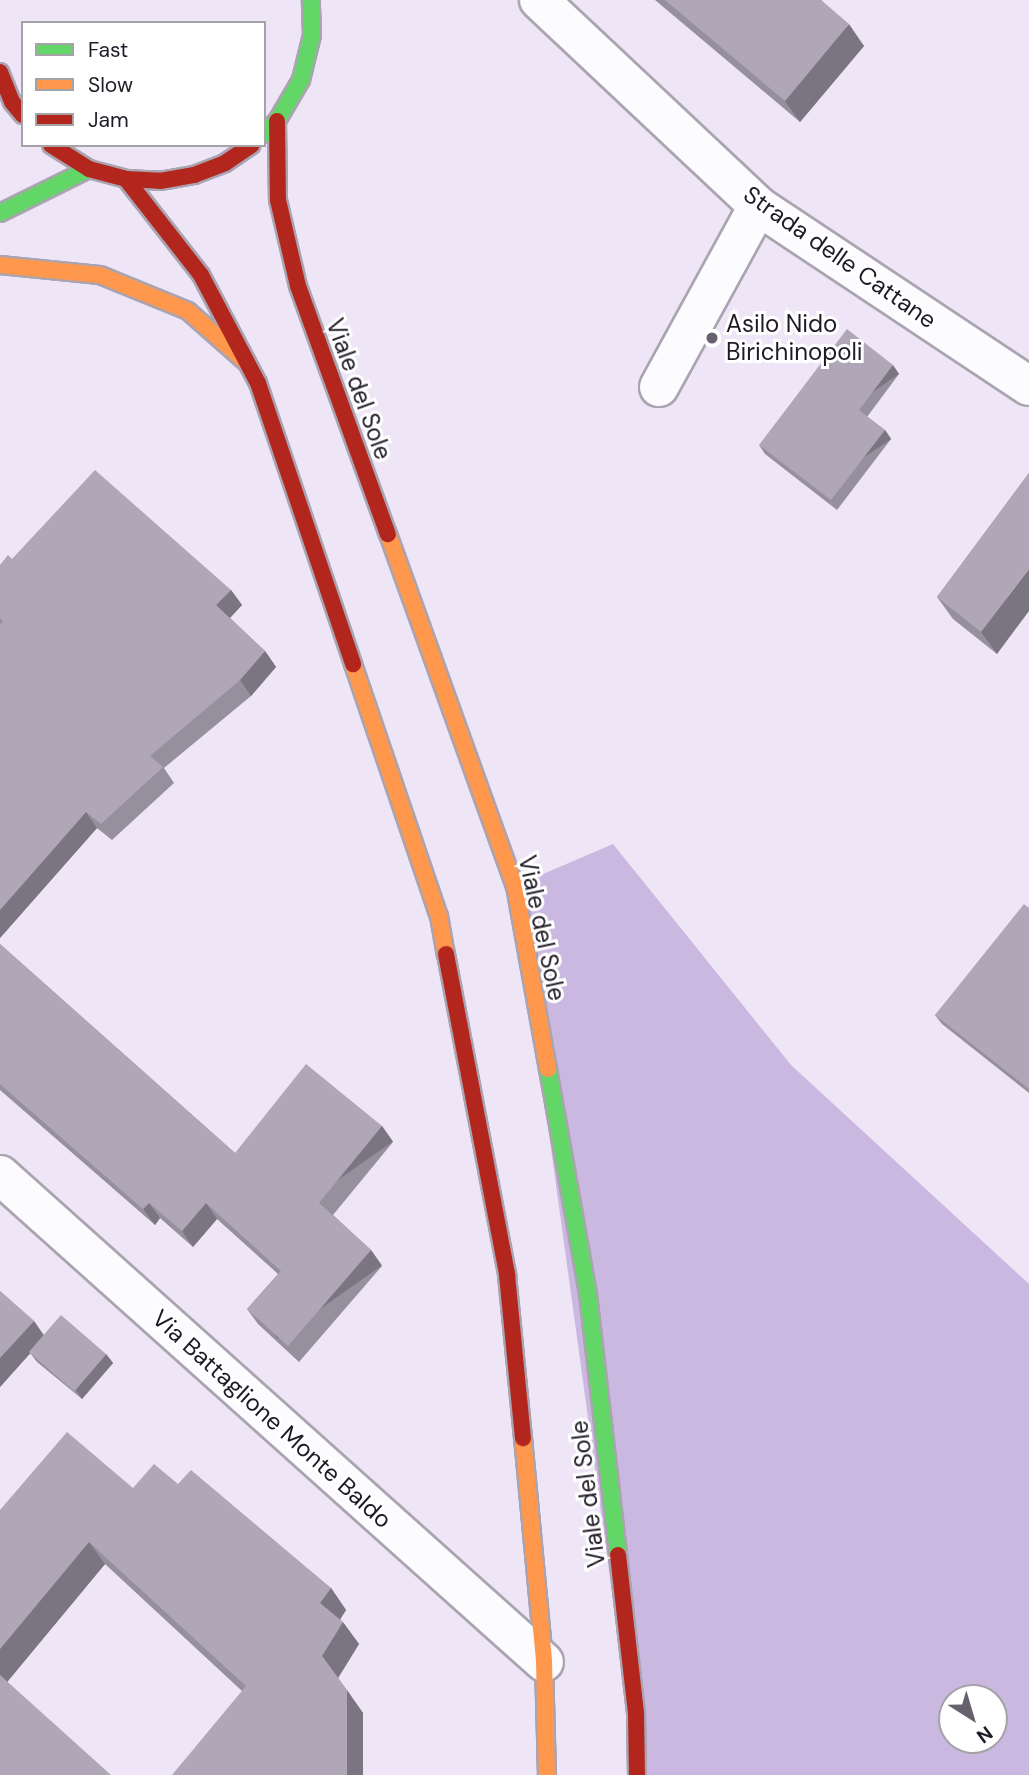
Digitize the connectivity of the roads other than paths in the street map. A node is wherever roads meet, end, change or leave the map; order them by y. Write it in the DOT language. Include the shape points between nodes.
graph roads {
  1 [pos="332,0"];
  2 [pos="539,0"];
  3 [pos="311,18"];
  4 [pos="0,72"];
  5 [pos="21,113"];
  6 [pos="277,121"];
  7 [pos="266,132"];
  8 [pos="54,147"];
  9 [pos="250,147"];
  10 [pos="89,169"];
  11 [pos="126,179"];
  12 [pos="758,206"];
  13 [pos="0,213"];
  14 [pos="0,265"];
  15 [pos="250,365"];
  16 [pos="1029,386"];
  17 [pos="659,387"];
  18 [pos="0,1175"];
  19 [pos="544,1661"];
  20 [pos="547,1775"];
  21 [pos="637,1775"];
  1 -- 3 [label="street"];
  2 -- 12 [label="street, Strada delle Cattane"];
  3 -- 6 [label="main road" via="301,80"];
  4 -- 5 [label="main road"];
  6 -- 7 [label="main road"];
  6 -- 21 [label="main road, Viale del Sole" via="278,200 298,286 515,886 588,1294 636,1713"];
  8 -- 10 [label="main road"];
  9 -- 11 [label="main road" via="194,175 160,181"];
  10 -- 11 [label="main road"];
  10 -- 13 [label="main road"];
  11 -- 15 [label="main road" via="201,275"];
  12 -- 16 [label="street, Strada delle Cattane"];
  12 -- 17 [label="street"];
  14 -- 15 [label="main road" via="113,280 188,311"];
  15 -- 19 [label="main road" via="439,916 507,1275"];
  18 -- 19 [label="street, Via Battaglione Monte Baldo"];
  19 -- 20 [label="main road"];
}
